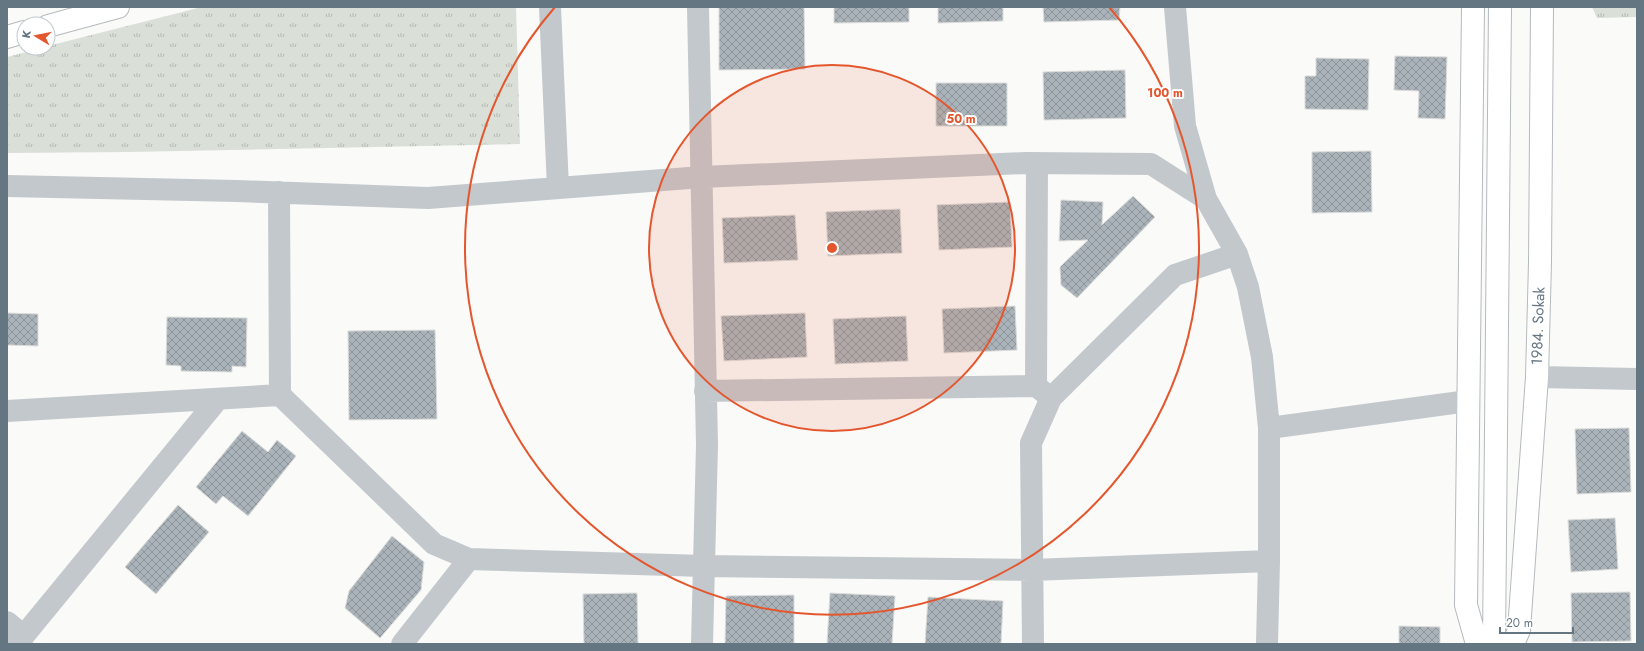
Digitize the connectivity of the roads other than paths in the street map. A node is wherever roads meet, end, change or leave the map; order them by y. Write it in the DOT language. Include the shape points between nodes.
graph roads {
  1 [pos="118,7"];
  2 [pos="550,7"];
  3 [pos="698,7"];
  4 [pos="1175,7"];
  5 [pos="1473,7"];
  6 [pos="1500,7"];
  7 [pos="1542,7"];
  8 [pos="56,24"];
  9 [pos="1037,163"];
  10 [pos="702,177"];
  11 [pos="7,186"];
  12 [pos="558,188"];
  13 [pos="279,192"];
  14 [pos="1206,199"];
  15 [pos="1236,254"];
  16 [pos="1537,377"];
  17 [pos="1637,379"];
  18 [pos="705,391"];
  19 [pos="1043,392"];
  20 [pos="280,395"];
  21 [pos="218,399"];
  22 [pos="1468,401"];
  23 [pos="7,411"];
  24 [pos="1269,428"];
  25 [pos="469,559"];
  26 [pos="1269,561"];
  27 [pos="704,566"];
  28 [pos="1032,570"];
  29 [pos="7,622"];
  30 [pos="20,640"];
  31 [pos="402,644"];
  32 [pos="702,644"];
  33 [pos="1033,644"];
  34 [pos="1267,644"];
  35 [pos="1477,644"];
  36 [pos="1494,644"];
  37 [pos="1514,644"];
  1 -- 8 [label="main road"];
  2 -- 12 [label="street"];
  3 -- 10 [label="street"];
  4 -- 14 [label="street" via="1185,126"];
  5 -- 22 [label="main road"];
  6 -- 36 [label="main road"];
  7 -- 16 [label="main road, 1984. Sokak"];
  9 -- 10 [label="street"];
  9 -- 14 [label="street" via="1151,164"];
  9 -- 19 [label="street"];
  10 -- 12 [label="street"];
  10 -- 18 [label="street"];
  11 -- 13 [label="street"];
  12 -- 13 [label="street" via="428,198"];
  13 -- 20 [label="street"];
  14 -- 15 [label="street"];
  15 -- 19 [label="street" via="1175,275"];
  15 -- 24 [label="street" via="1248,287 1262,357"];
  16 -- 17 [label="street"];
  16 -- 37 [label="main road, 1984. Sokak" via="1519,630"];
  18 -- 19 [label="street"];
  18 -- 27 [label="street"];
  19 -- 28 [label="street" via="1031,444"];
  20 -- 21 [label="street"];
  20 -- 25 [label="street" via="434,544"];
  21 -- 23 [label="street"];
  21 -- 30 [label="street"];
  22 -- 24 [label="street"];
  22 -- 35 [label="main road" via="1466,605"];
  24 -- 26 [label="street"];
  25 -- 27 [label="street"];
  25 -- 31 [label="street"];
  26 -- 28 [label="street"];
  26 -- 34 [label="street"];
  27 -- 28 [label="street"];
  27 -- 32 [label="street"];
  28 -- 33 [label="street"];
  29 -- 30 [label="street"];
}
